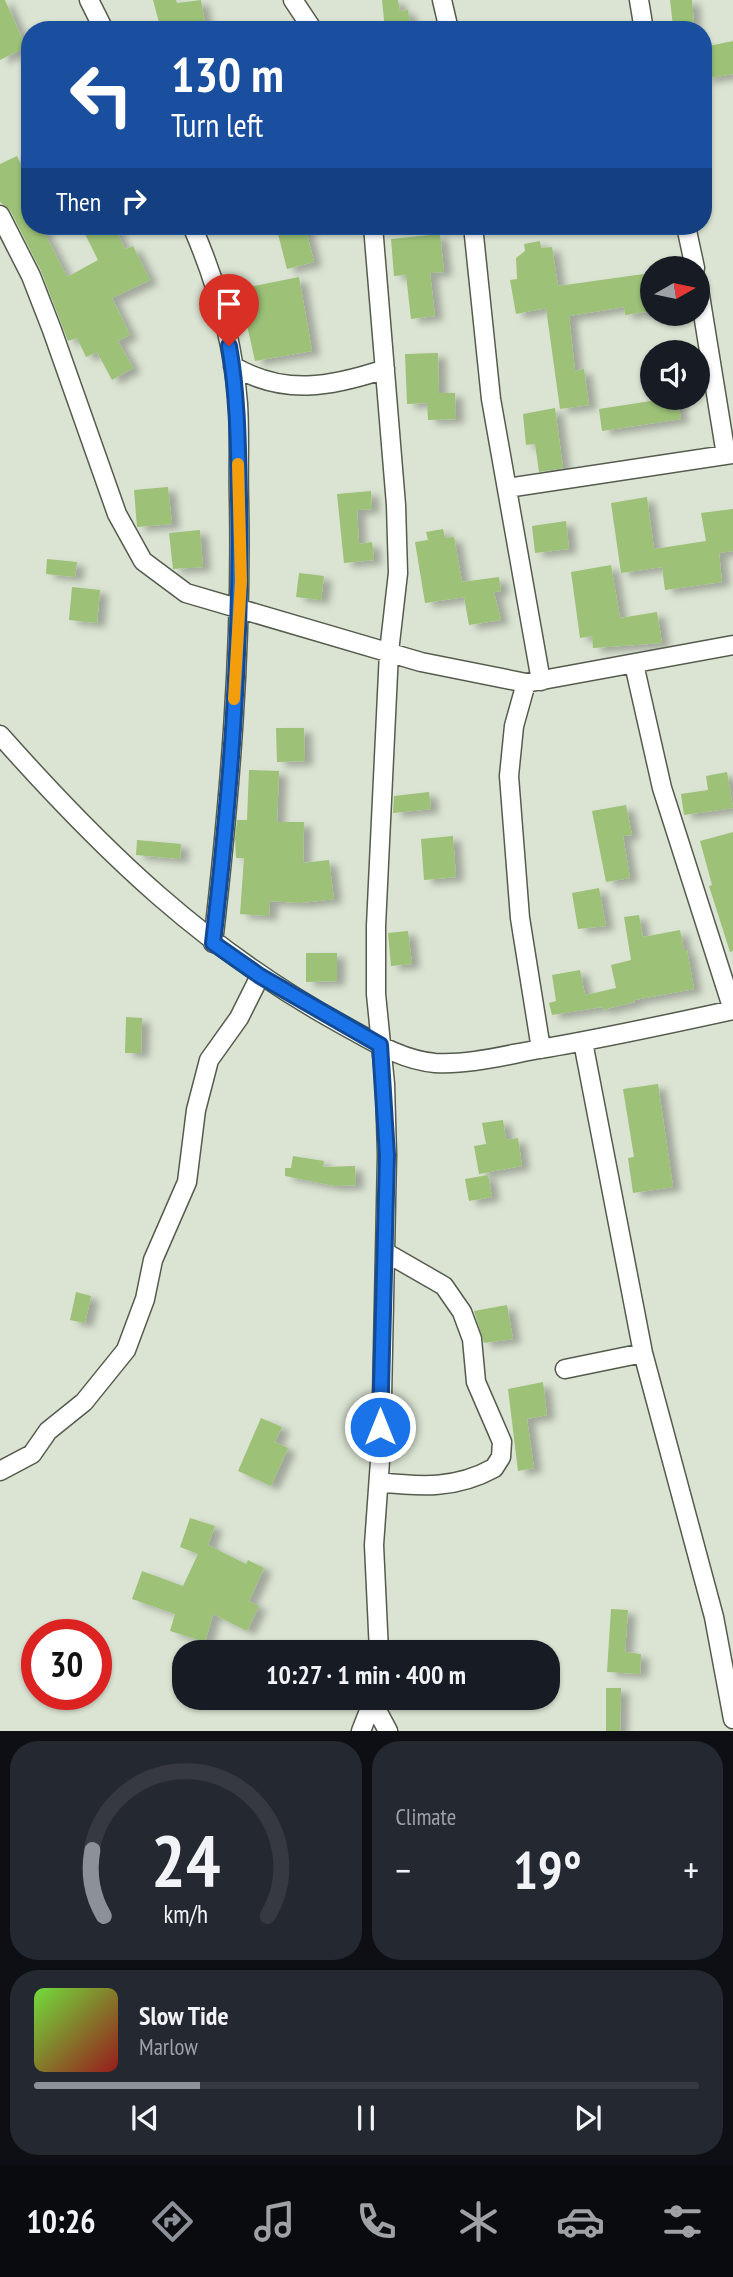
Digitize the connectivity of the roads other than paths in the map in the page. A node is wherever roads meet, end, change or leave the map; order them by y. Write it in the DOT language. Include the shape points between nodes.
graph roads {
  1 [pos="89,0"];
  2 [pos="293,0"];
  3 [pos="442,0"];
  4 [pos="639,0"];
  5 [pos="100,21"];
  6 [pos="307,21"];
  7 [pos="447,21"];
  8 [pos="642,21"];
  9 [pos="0,215"];
  10 [pos="196,235"];
  11 [pos="374,235"];
  12 [pos="474,235"];
  13 [pos="688,235"];
  14 [pos="692,256"];
  15 [pos="706,326"];
  16 [pos="233,366"];
  17 [pos="385,369"];
  18 [pos="730,455"];
  19 [pos="507,488"];
  20 [pos="240,610"];
  21 [pos="733,645"];
  22 [pos="389,652"];
  23 [pos="634,664"];
  24 [pos="533,682"];
  25 [pos="0,735"];
  26 [pos="213,943"];
  27 [pos="260,976"];
  28 [pos="733,1010"];
  29 [pos="583,1042"];
  30 [pos="380,1045"];
  31 [pos="541,1049"];
  32 [pos="385,1252"];
  33 [pos="643,1353"];
  34 [pos="565,1369"];
  35 [pos="0,1471"];
  36 [pos="379,1482"];
  37 [pos="378,1640"];
  38 [pos="369,1710"];
  39 [pos="378,1710"];
  40 [pos="733,1719"];
  41 [pos="361,1731"];
  42 [pos="388,1731"];
  1 -- 5 [label="street"];
  2 -- 6 [label="street"];
  3 -- 7 [label="street"];
  4 -- 8 [label="street"];
  9 -- 20 [label="street" via="48,319 117,514 142,561 186,593"];
  10 -- 16 [label="street" via="213,274"];
  11 -- 17 [label="street"];
  12 -- 19 [label="street" via="491,399"];
  13 -- 14 [label="street"];
  15 -- 18 [label="street"];
  16 -- 17 [label="street" via="261,382 309,385 352,380"];
  16 -- 20 [label="street" via="238,407"];
  17 -- 22 [label="street" via="398,573"];
  18 -- 19 [label="street"];
  19 -- 24 [label="street"];
  20 -- 22 [label="street"];
  20 -- 26 [label="street"];
  21 -- 23 [label="street"];
  22 -- 24 [label="street" via="488,678"];
  22 -- 30 [label="street" via="376,926"];
  23 -- 24 [label="street"];
  23 -- 28 [label="street" via="662,788"];
  24 -- 31 [label="street" via="514,726 509,776 520,918"];
  25 -- 26 [label="street" via="130,871"];
  26 -- 27 [label="street"];
  27 -- 30 [label="street"];
  27 -- 35 [label="street" via="239,1018 209,1060 196,1110 187,1182 153,1260 145,1299 126,1350 84,1402 48,1431 32,1454"];
  28 -- 29 [label="street"];
  29 -- 31 [label="street"];
  29 -- 33 [label="street"];
  30 -- 31 [label="street" via="419,1061 438,1063"];
  30 -- 32 [label="street" via="387,1155"];
  32 -- 36 [label="street"];
  32 -- 36 [label="street" via="444,1286 457,1302 472,1339 478,1388 496,1422 502,1450 494,1468 452,1484"];
  33 -- 34 [label="street"];
  33 -- 40 [label="street" via="714,1617"];
  36 -- 37 [label="street" via="374,1545"];
  38 -- 41 [label="street"];
  39 -- 42 [label="street"];
}
